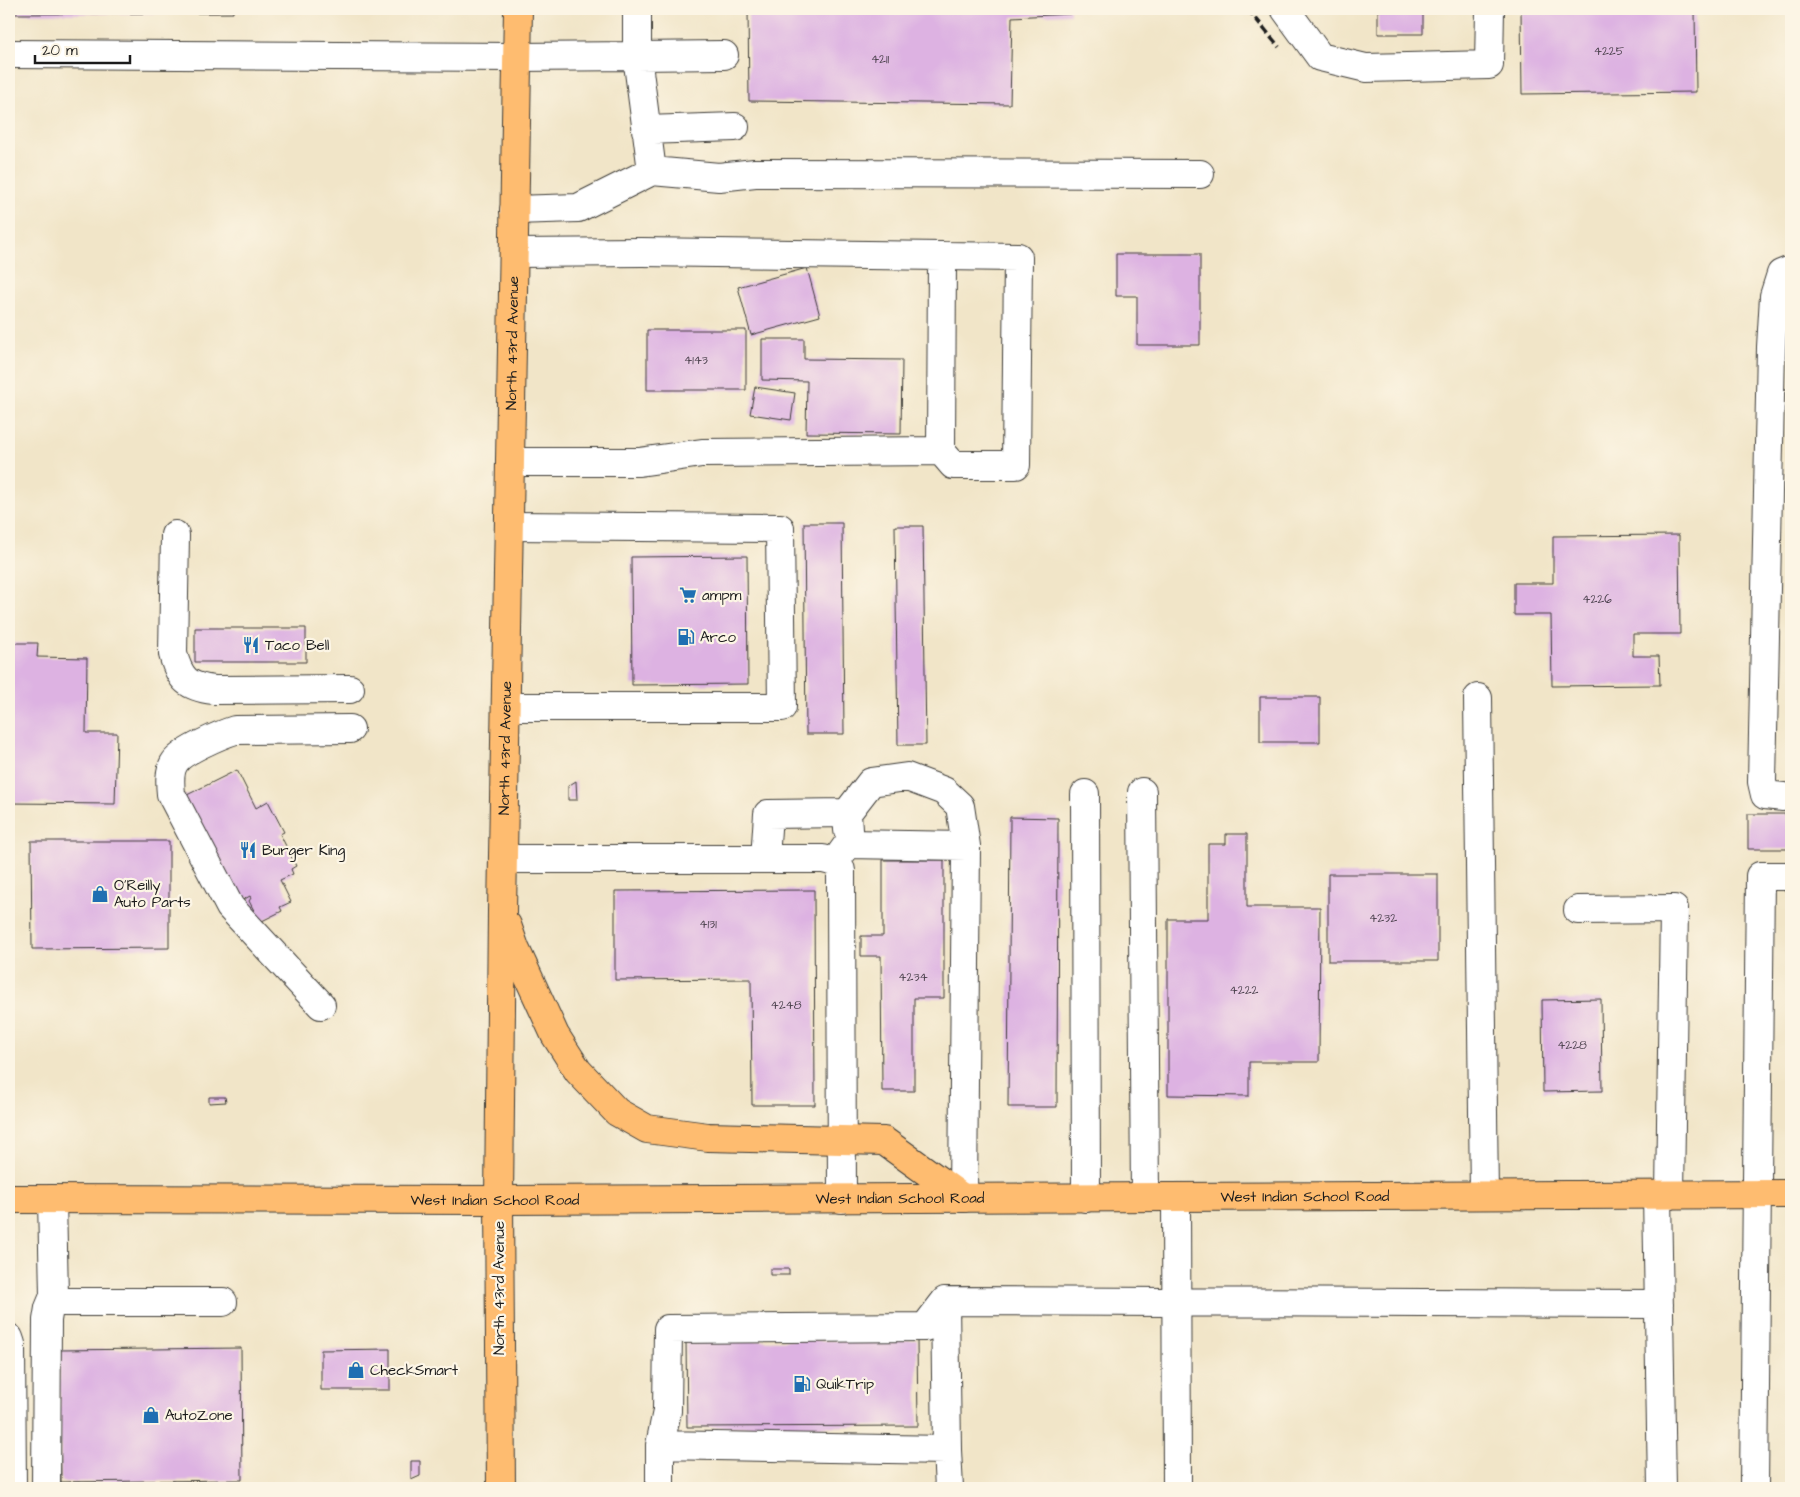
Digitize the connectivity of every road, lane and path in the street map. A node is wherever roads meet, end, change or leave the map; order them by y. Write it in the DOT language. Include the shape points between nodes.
graph roads {
  1 [pos="518,9"];
  2 [pos="637,9"];
  3 [pos="1285,9"];
  4 [pos="1490,9"];
  5 [pos="9,54"];
  6 [pos="724,55"];
  7 [pos="638,56"];
  8 [pos="517,57"];
  9 [pos="735,127"];
  10 [pos="646,130"];
  11 [pos="652,171"];
  12 [pos="1200,174"];
  13 [pos="514,210"];
  14 [pos="514,253"];
  15 [pos="942,256"];
  16 [pos="1791,270"];
  17 [pos="941,451"];
  18 [pos="510,462"];
  19 [pos="509,526"];
  20 [pos="175,535"];
  21 [pos="350,689"];
  22 [pos="1478,698"];
  23 [pos="506,707"];
  24 [pos="350,729"];
  25 [pos="1142,792"];
  26 [pos="1084,794"];
  27 [pos="1782,797"];
  28 [pos="848,813"];
  29 [pos="966,846"];
  30 [pos="842,853"];
  31 [pos="503,859"];
  32 [pos="765,859"];
  33 [pos="1791,876"];
  34 [pos="1578,910"];
  35 [pos="502,912"];
  36 [pos="321,1005"];
  37 [pos="843,1139"];
  38 [pos="1756,1194"];
  39 [pos="1791,1194"];
  40 [pos="1484,1195"];
  41 [pos="1664,1195"];
  42 [pos="1145,1197"];
  43 [pos="1176,1197"];
  44 [pos="963,1198"];
  45 [pos="1086,1198"];
  46 [pos="9,1199"];
  47 [pos="52,1199"];
  48 [pos="842,1199"];
  49 [pos="499,1200"];
  50 [pos="54,1296"];
  51 [pos="945,1301"];
  52 [pos="223,1302"];
  53 [pos="1177,1303"];
  54 [pos="1659,1304"];
  55 [pos="9,1338"];
  56 [pos="660,1445"];
  57 [pos="947,1450"];
  58 [pos="12,1488"];
  59 [pos="46,1488"];
  60 [pos="501,1488"];
  61 [pos="660,1488"];
  62 [pos="949,1488"];
  63 [pos="1177,1488"];
  64 [pos="1662,1488"];
  65 [pos="1754,1488"];
  1 -- 8 [label="main road, North 43rd Avenue"];
  2 -- 7 [label="lane"];
  3 -- 4 [label="lane" via="1320,57 1366,68 1490,65"];
  5 -- 8 [label="lane"];
  6 -- 7 [label="lane"];
  7 -- 8 [label="lane"];
  7 -- 10 [label="lane"];
  8 -- 13 [label="main road, North 43rd Avenue"];
  9 -- 10 [label="lane"];
  10 -- 11 [label="lane"];
  11 -- 12 [label="lane" via="719,177 755,174"];
  11 -- 13 [label="lane" via="578,208"];
  13 -- 14 [label="main road, North 43rd Avenue"];
  14 -- 15 [label="lane"];
  14 -- 18 [label="main road, North 43rd Avenue"];
  15 -- 17 [label="lane"];
  15 -- 17 [label="lane" via="1018,257 1016,466 953,466"];
  16 -- 27 [label="lane" via="1781,274 1774,296 1770,347 1762,782 1765,795"];
  17 -- 18 [label="lane" via="702,453 639,462"];
  18 -- 19 [label="main road, North 43rd Avenue"];
  19 -- 23 [label="main road, North 43rd Avenue"];
  19 -- 23 [label="lane" via="780,528 782,707"];
  20 -- 21 [label="lane" via="174,654 183,678 199,688 214,690"];
  22 -- 40 [label="lane"];
  23 -- 31 [label="main road, North 43rd Avenue"];
  24 -- 36 [label="lane" via="229,732 183,754 174,762 171,775 171,794 230,907"];
  25 -- 42 [label="lane"];
  26 -- 45 [label="lane"];
  28 -- 29 [label="lane" via="872,782 907,777 944,791 960,806"];
  28 -- 30 [label="lane"];
  28 -- 32 [label="lane" via="768,814"];
  29 -- 30 [label="lane"];
  29 -- 44 [label="lane"];
  30 -- 32 [label="lane" via="823,859"];
  30 -- 37 [label="lane"];
  31 -- 32 [label="lane"];
  31 -- 35 [label="main road, North 43rd Avenue"];
  33 -- 38 [label="lane" via="1760,876"];
  34 -- 41 [label="lane" via="1674,908"];
  35 -- 37 [label="main road" via="555,1035 578,1071 617,1112 647,1129 708,1137"];
  35 -- 49 [label="main road, North 43rd Avenue"];
  37 -- 44 [label="main road" via="884,1141"];
  37 -- 48 [label="lane"];
  38 -- 39 [label="main road, West Indian School Road"];
  38 -- 41 [label="main road, West Indian School Road"];
  38 -- 65 [label="lane"];
  40 -- 41 [label="main road, West Indian School Road"];
  40 -- 43 [label="main road, West Indian School Road"];
  41 -- 54 [label="lane"];
  42 -- 43 [label="main road, West Indian School Road"];
  42 -- 45 [label="main road, West Indian School Road"];
  43 -- 53 [label="lane"];
  44 -- 45 [label="main road, West Indian School Road"];
  44 -- 48 [label="main road, West Indian School Road"];
  46 -- 47 [label="main road, West Indian School Road"];
  47 -- 49 [label="main road, West Indian School Road"];
  47 -- 50 [label="lane"];
  48 -- 49 [label="main road, West Indian School Road"];
  49 -- 60 [label="main road, North 43rd Avenue"];
  50 -- 52 [label="lane" via="58,1302"];
  50 -- 59 [label="lane" via="47,1320"];
  51 -- 53 [label="lane"];
  51 -- 56 [label="lane" via="925,1327 668,1329 667,1411"];
  51 -- 57 [label="lane"];
  53 -- 54 [label="lane"];
  53 -- 63 [label="lane"];
  54 -- 64 [label="lane"];
  55 -- 58 [label="lane"];
  56 -- 57 [label="lane"];
  56 -- 61 [label="lane"];
  57 -- 62 [label="lane"];
}
